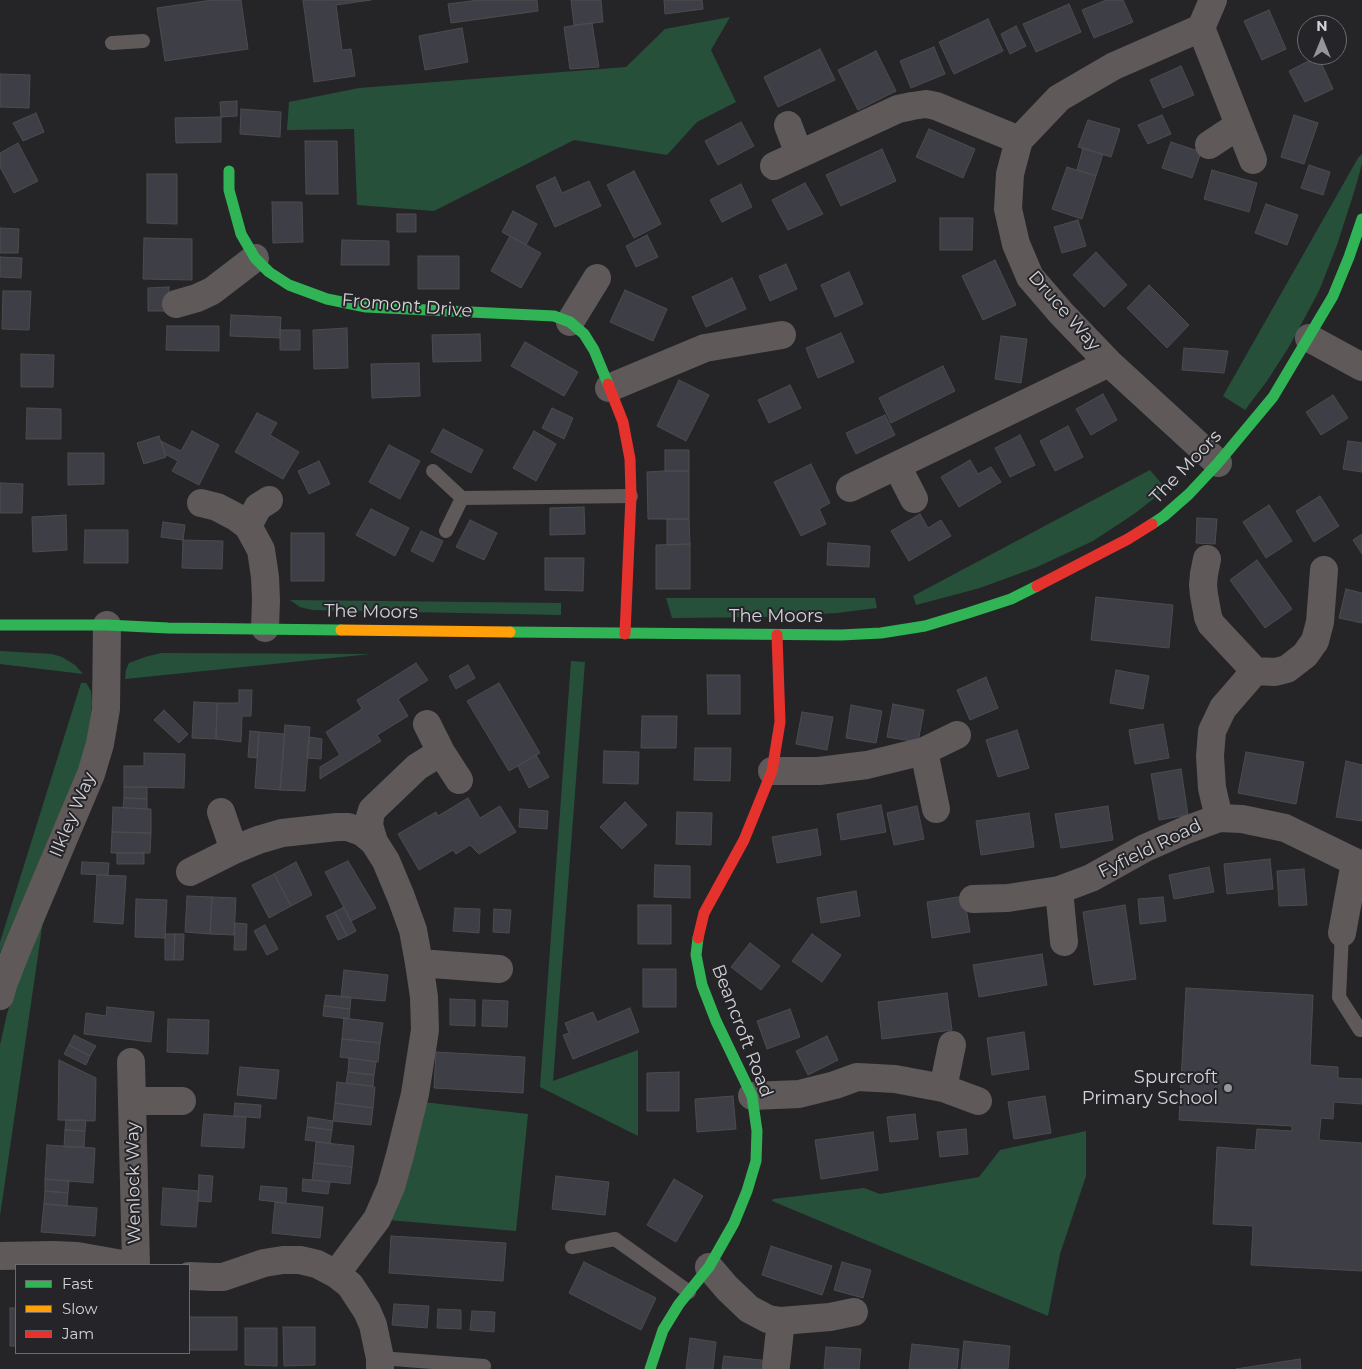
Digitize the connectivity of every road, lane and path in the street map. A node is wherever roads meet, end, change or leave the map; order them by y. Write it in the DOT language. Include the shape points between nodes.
graph roads {
  1 [pos="1212,0"];
  2 [pos="1202,28"];
  3 [pos="143,41"];
  4 [pos="112,44"];
  5 [pos="788,125"];
  6 [pos="1239,125"];
  7 [pos="1019,140"];
  8 [pos="1209,145"];
  9 [pos="799,154"];
  10 [pos="1254,160"];
  11 [pos="774,166"];
  12 [pos="229,171"];
  13 [pos="1362,219"];
  14 [pos="255,258"];
  15 [pos="597,278"];
  16 [pos="176,304"];
  17 [pos="570,322"];
  18 [pos="782,335"];
  19 [pos="1309,338"];
  20 [pos="1109,362"];
  21 [pos="1362,367"];
  22 [pos="609,388"];
  23 [pos="1218,463"];
  24 [pos="897,466"];
  25 [pos="433,471"];
  26 [pos="850,488"];
  27 [pos="631,496"];
  28 [pos="462,498"];
  29 [pos="914,499"];
  30 [pos="269,500"];
  31 [pos="201,503"];
  32 [pos="248,526"];
  33 [pos="446,531"];
  34 [pos="1207,558"];
  35 [pos="1324,570"];
  36 [pos="0,625"];
  37 [pos="107,625"];
  38 [pos="264,628"];
  39 [pos="625,634"];
  40 [pos="777,635"];
  41 [pos="1255,671"];
  42 [pos="427,724"];
  43 [pos="957,736"];
  44 [pos="924,751"];
  45 [pos="441,752"];
  46 [pos="772,771"];
  47 [pos="459,780"];
  48 [pos="936,809"];
  49 [pos="221,812"];
  50 [pos="1219,818"];
  51 [pos="374,842"];
  52 [pos="234,850"];
  53 [pos="1359,858"];
  54 [pos="190,872"];
  55 [pos="1058,890"];
  56 [pos="972,898"];
  57 [pos="1342,933"];
  58 [pos="1064,942"];
  59 [pos="419,963"];
  60 [pos="499,969"];
  61 [pos="0,996"];
  62 [pos="1360,1030"];
  63 [pos="952,1045"];
  64 [pos="131,1062"];
  65 [pos="943,1088"];
  66 [pos="752,1096"];
  67 [pos="978,1101"];
  68 [pos="133,1102"];
  69 [pos="182,1102"];
  70 [pos="572,1247"];
  71 [pos="0,1256"];
  72 [pos="122,1264"];
  73 [pos="136,1264"];
  74 [pos="709,1267"];
  75 [pos="336,1274"];
  76 [pos="190,1276"];
  77 [pos="689,1292"];
  78 [pos="854,1312"];
  79 [pos="781,1321"];
  80 [pos="380,1363"];
  81 [pos="484,1366"];
  82 [pos="776,1366"];
  83 [pos="650,1369"];
  1 -- 2 [label="street"];
  2 -- 6 [label="street"];
  2 -- 7 [label="street, Druce Way" via="1114,66 1059,98"];
  3 -- 4 [label="lane"];
  5 -- 9 [label="street"];
  6 -- 8 [label="street"];
  6 -- 10 [label="street"];
  7 -- 9 [label="street" via="926,104 898,109"];
  7 -- 20 [label="street, Druce Way" via="1010,174 1008,209 1016,244 1030,277 1060,313"];
  9 -- 11 [label="street"];
  12 -- 14 [label="street, Fromont Drive" via="233,209 241,234"];
  13 -- 19 [label="street, The Moors" via="1333,296"];
  14 -- 16 [label="street" via="212,291"];
  14 -- 17 [label="street, Fromont Drive" via="289,285 347,304 546,315"];
  15 -- 17 [label="street"];
  17 -- 22 [label="street, Fromont Drive" via="584,334 594,350"];
  18 -- 22 [label="street" via="705,348"];
  19 -- 21 [label="street"];
  19 -- 23 [label="street, The Moors" via="1274,397"];
  20 -- 23 [label="street, Druce Way"];
  20 -- 24 [label="street, Druce Way"];
  22 -- 27 [label="street, Fromont Drive" via="623,422 630,459"];
  23 -- 40 [label="street, The Moors" via="1164,516 1128,540 1011,599 925,626 881,633"];
  24 -- 26 [label="street, Druce Way"];
  24 -- 29 [label="street"];
  25 -- 28 [label="lane"];
  27 -- 28 [label="lane"];
  27 -- 39 [label="street, Fromont Drive"];
  28 -- 33 [label="lane"];
  30 -- 32 [label="street" via="258,508"];
  31 -- 32 [label="street" via="236,517"];
  32 -- 38 [label="street" via="261,550 266,600"];
  34 -- 41 [label="street" via="1204,595 1208,617"];
  35 -- 41 [label="street" via="1320,622 1315,641 1306,655 1287,669"];
  36 -- 37 [label="street, The Moors"];
  37 -- 38 [label="street, The Moors"];
  37 -- 61 [label="street, Ilkley Way" via="106,708 100,744 91,774 20,940"];
  38 -- 39 [label="street, The Moors"];
  39 -- 40 [label="street, The Moors"];
  40 -- 46 [label="street, Beancroft Road" via="780,722"];
  41 -- 50 [label="street" via="1223,708 1212,731 1210,764"];
  42 -- 45 [label="street"];
  43 -- 44 [label="street"];
  44 -- 46 [label="street" via="867,765 818,771"];
  44 -- 48 [label="street"];
  45 -- 47 [label="street"];
  45 -- 51 [label="street" via="417,767 372,810 369,825"];
  46 -- 66 [label="street, Beancroft Road" via="744,840 704,913 696,955 702,985 716,1021"];
  49 -- 52 [label="street"];
  50 -- 53 [label="street, Fyfield Road" via="1285,828"];
  50 -- 55 [label="street, Fyfield Road" via="1144,848 1091,878"];
  51 -- 52 [label="street" via="355,828 337,826 282,834"];
  51 -- 59 [label="street" via="401,897 413,930"];
  52 -- 54 [label="street"];
  53 -- 57 [label="street"];
  55 -- 56 [label="street, Fyfield Road" via="1008,898"];
  55 -- 58 [label="street"];
  57 -- 62 [label="lane" via="1339,997"];
  59 -- 60 [label="street"];
  59 -- 75 [label="street" via="425,1030 415,1094 400,1155 377,1219"];
  63 -- 65 [label="street"];
  64 -- 68 [label="street, Wenlock Way"];
  65 -- 66 [label="street" via="895,1079 858,1077 799,1094"];
  65 -- 67 [label="street"];
  66 -- 74 [label="street, Beancroft Road" via="757,1131 756,1161 734,1223"];
  68 -- 69 [label="street, Wenlock Way"];
  68 -- 73 [label="street, Wenlock Way"];
  70 -- 77 [label="lane" via="616,1239"];
  71 -- 72 [label="street, Wenlock Way" via="77,1256"];
  74 -- 77 [label="street, Beancroft Road"];
  74 -- 79 [label="street" via="748,1309 768,1319"];
  75 -- 76 [label="street" via="317,1264 283,1260 212,1278"];
  75 -- 80 [label="street" via="350,1285 374,1325"];
  77 -- 83 [label="street, Beancroft Road" via="663,1330"];
  78 -- 79 [label="street"];
  79 -- 82 [label="street"];
  80 -- 81 [label="lane"];
}
